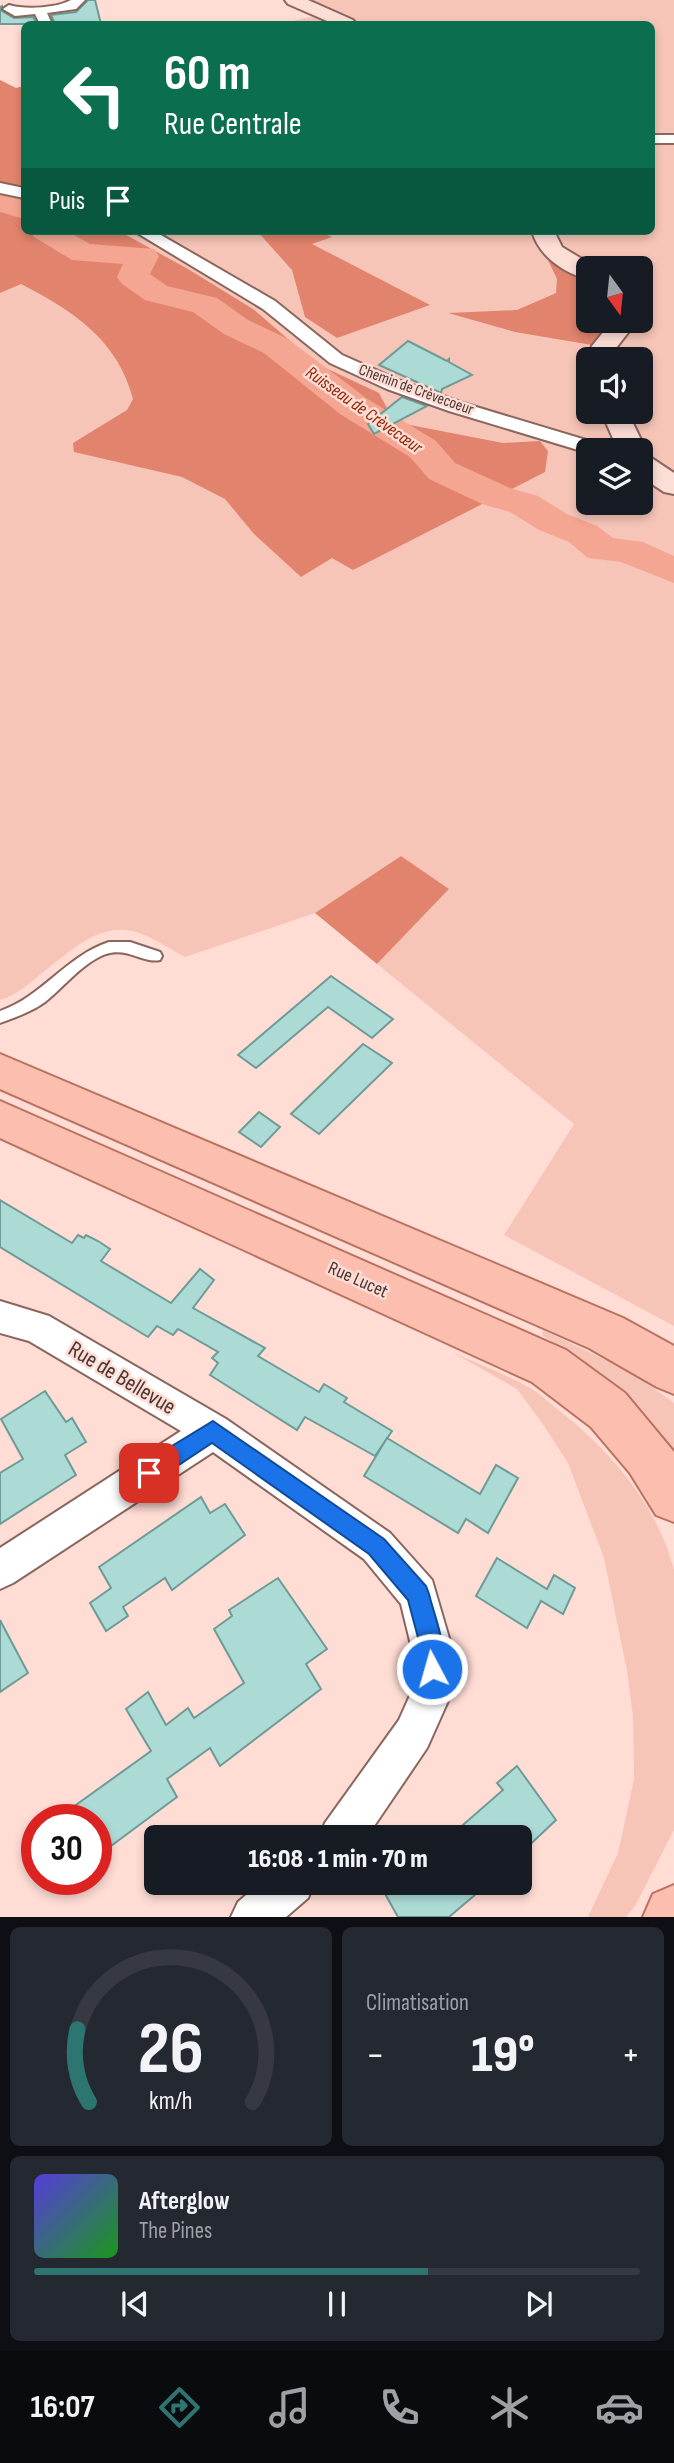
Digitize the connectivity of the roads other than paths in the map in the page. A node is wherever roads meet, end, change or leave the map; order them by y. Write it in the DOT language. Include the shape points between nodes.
graph roads {
  1 [pos="79,0"];
  2 [pos="295,0"];
  3 [pos="9,9"];
  4 [pos="39,10"];
  5 [pos="44,21"];
  6 [pos="340,21"];
  7 [pos="655,139"];
  8 [pos="674,139"];
  9 [pos="0,188"];
  10 [pos="21,192"];
  11 [pos="149,235"];
  12 [pos="544,235"];
  13 [pos="576,266"];
  14 [pos="615,333"];
  15 [pos="604,347"];
  16 [pos="576,443"];
  17 [pos="653,472"];
  18 [pos="674,486"];
  19 [pos="155,956"];
  20 [pos="0,1017"];
  21 [pos="0,1071"];
  22 [pos="0,1119"];
  23 [pos="0,1317"];
  24 [pos="674,1371"];
  25 [pos="213,1431"];
  26 [pos="674,1497"];
  27 [pos="0,1570"];
  28 [pos="349,1825"];
  29 [pos="279,1895"];
  30 [pos="253,1917"];
  1 -- 4 [label="street" via="72,6"];
  2 -- 6 [label="street"];
  3 -- 4 [label="street"];
  4 -- 5 [label="street"];
  7 -- 8 [label="street"];
  9 -- 10 [label="street"];
  11 -- 16 [label="street, Chemin de Crèvecoeur" via="269,305 336,359 444,403"];
  12 -- 13 [label="street" via="552,253"];
  14 -- 15 [label="street"];
  17 -- 18 [label="street"];
  19 -- 20 [label="lane" via="130,946 98,951 38,1001 21,1012"];
  21 -- 24 [label="main road" via="606,1333"];
  22 -- 26 [label="main road, Rue Lucet" via="549,1366 608,1410 648,1456"];
  23 -- 25 [label="street, Rue de Bellevue" via="37,1327"];
  25 -- 27 [label="street"];
  25 -- 28 [label="street, Rue de Bellevue" via="377,1546 418,1594 431,1645 432,1692 414,1734"];
  29 -- 30 [label="street"];
}
